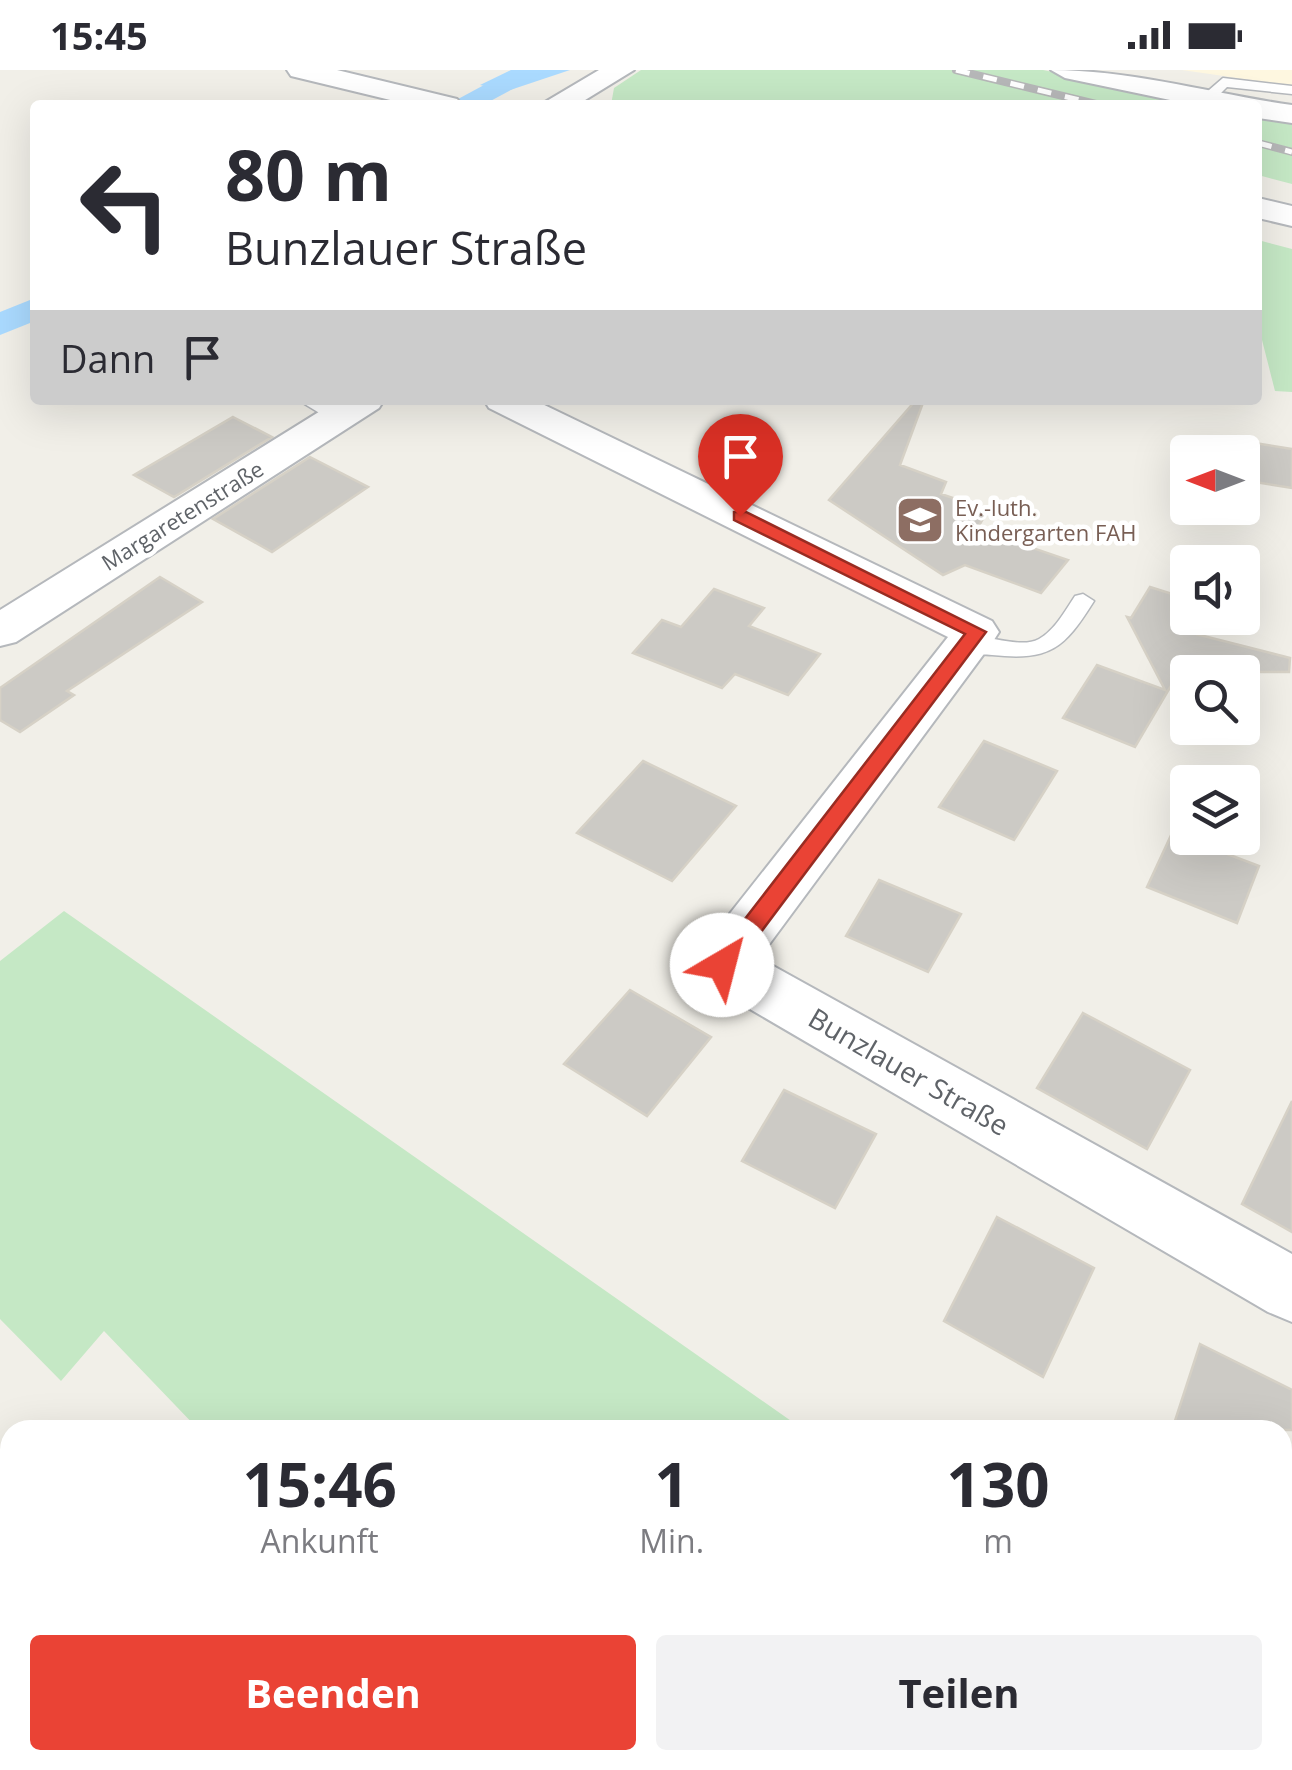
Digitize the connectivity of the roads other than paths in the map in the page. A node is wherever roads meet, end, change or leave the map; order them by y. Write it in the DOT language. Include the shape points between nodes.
graph roads {
  1 [pos="620,70"];
  2 [pos="1064,70"];
  3 [pos="1210,70"];
  4 [pos="323,72"];
  5 [pos="1292,90"];
  6 [pos="1222,96"];
  7 [pos="426,100"];
  8 [pos="565,100"];
  9 [pos="1262,109"];
  10 [pos="1292,114"];
  11 [pos="1262,209"];
  12 [pos="1292,216"];
  13 [pos="337,405"];
  14 [pos="513,405"];
  15 [pos="1082,602"];
  16 [pos="0,631"];
  17 [pos="966,645"];
  18 [pos="1292,1290"];
  1 -- 8 [label="street"];
  2 -- 6 [label="street"];
  3 -- 6 [label="lane"];
  4 -- 7 [label="street"];
  5 -- 6 [label="lane"];
  9 -- 10 [label="street"];
  11 -- 12 [label="street"];
  13 -- 16 [label="street, Margaretenstraße"];
  14 -- 17 [label="street" via="976,632"];
  15 -- 17 [label="lane" via="1060,640 1043,648"];
  17 -- 18 [label="street, Bunzlauer Straße" via="722,965"];
}
